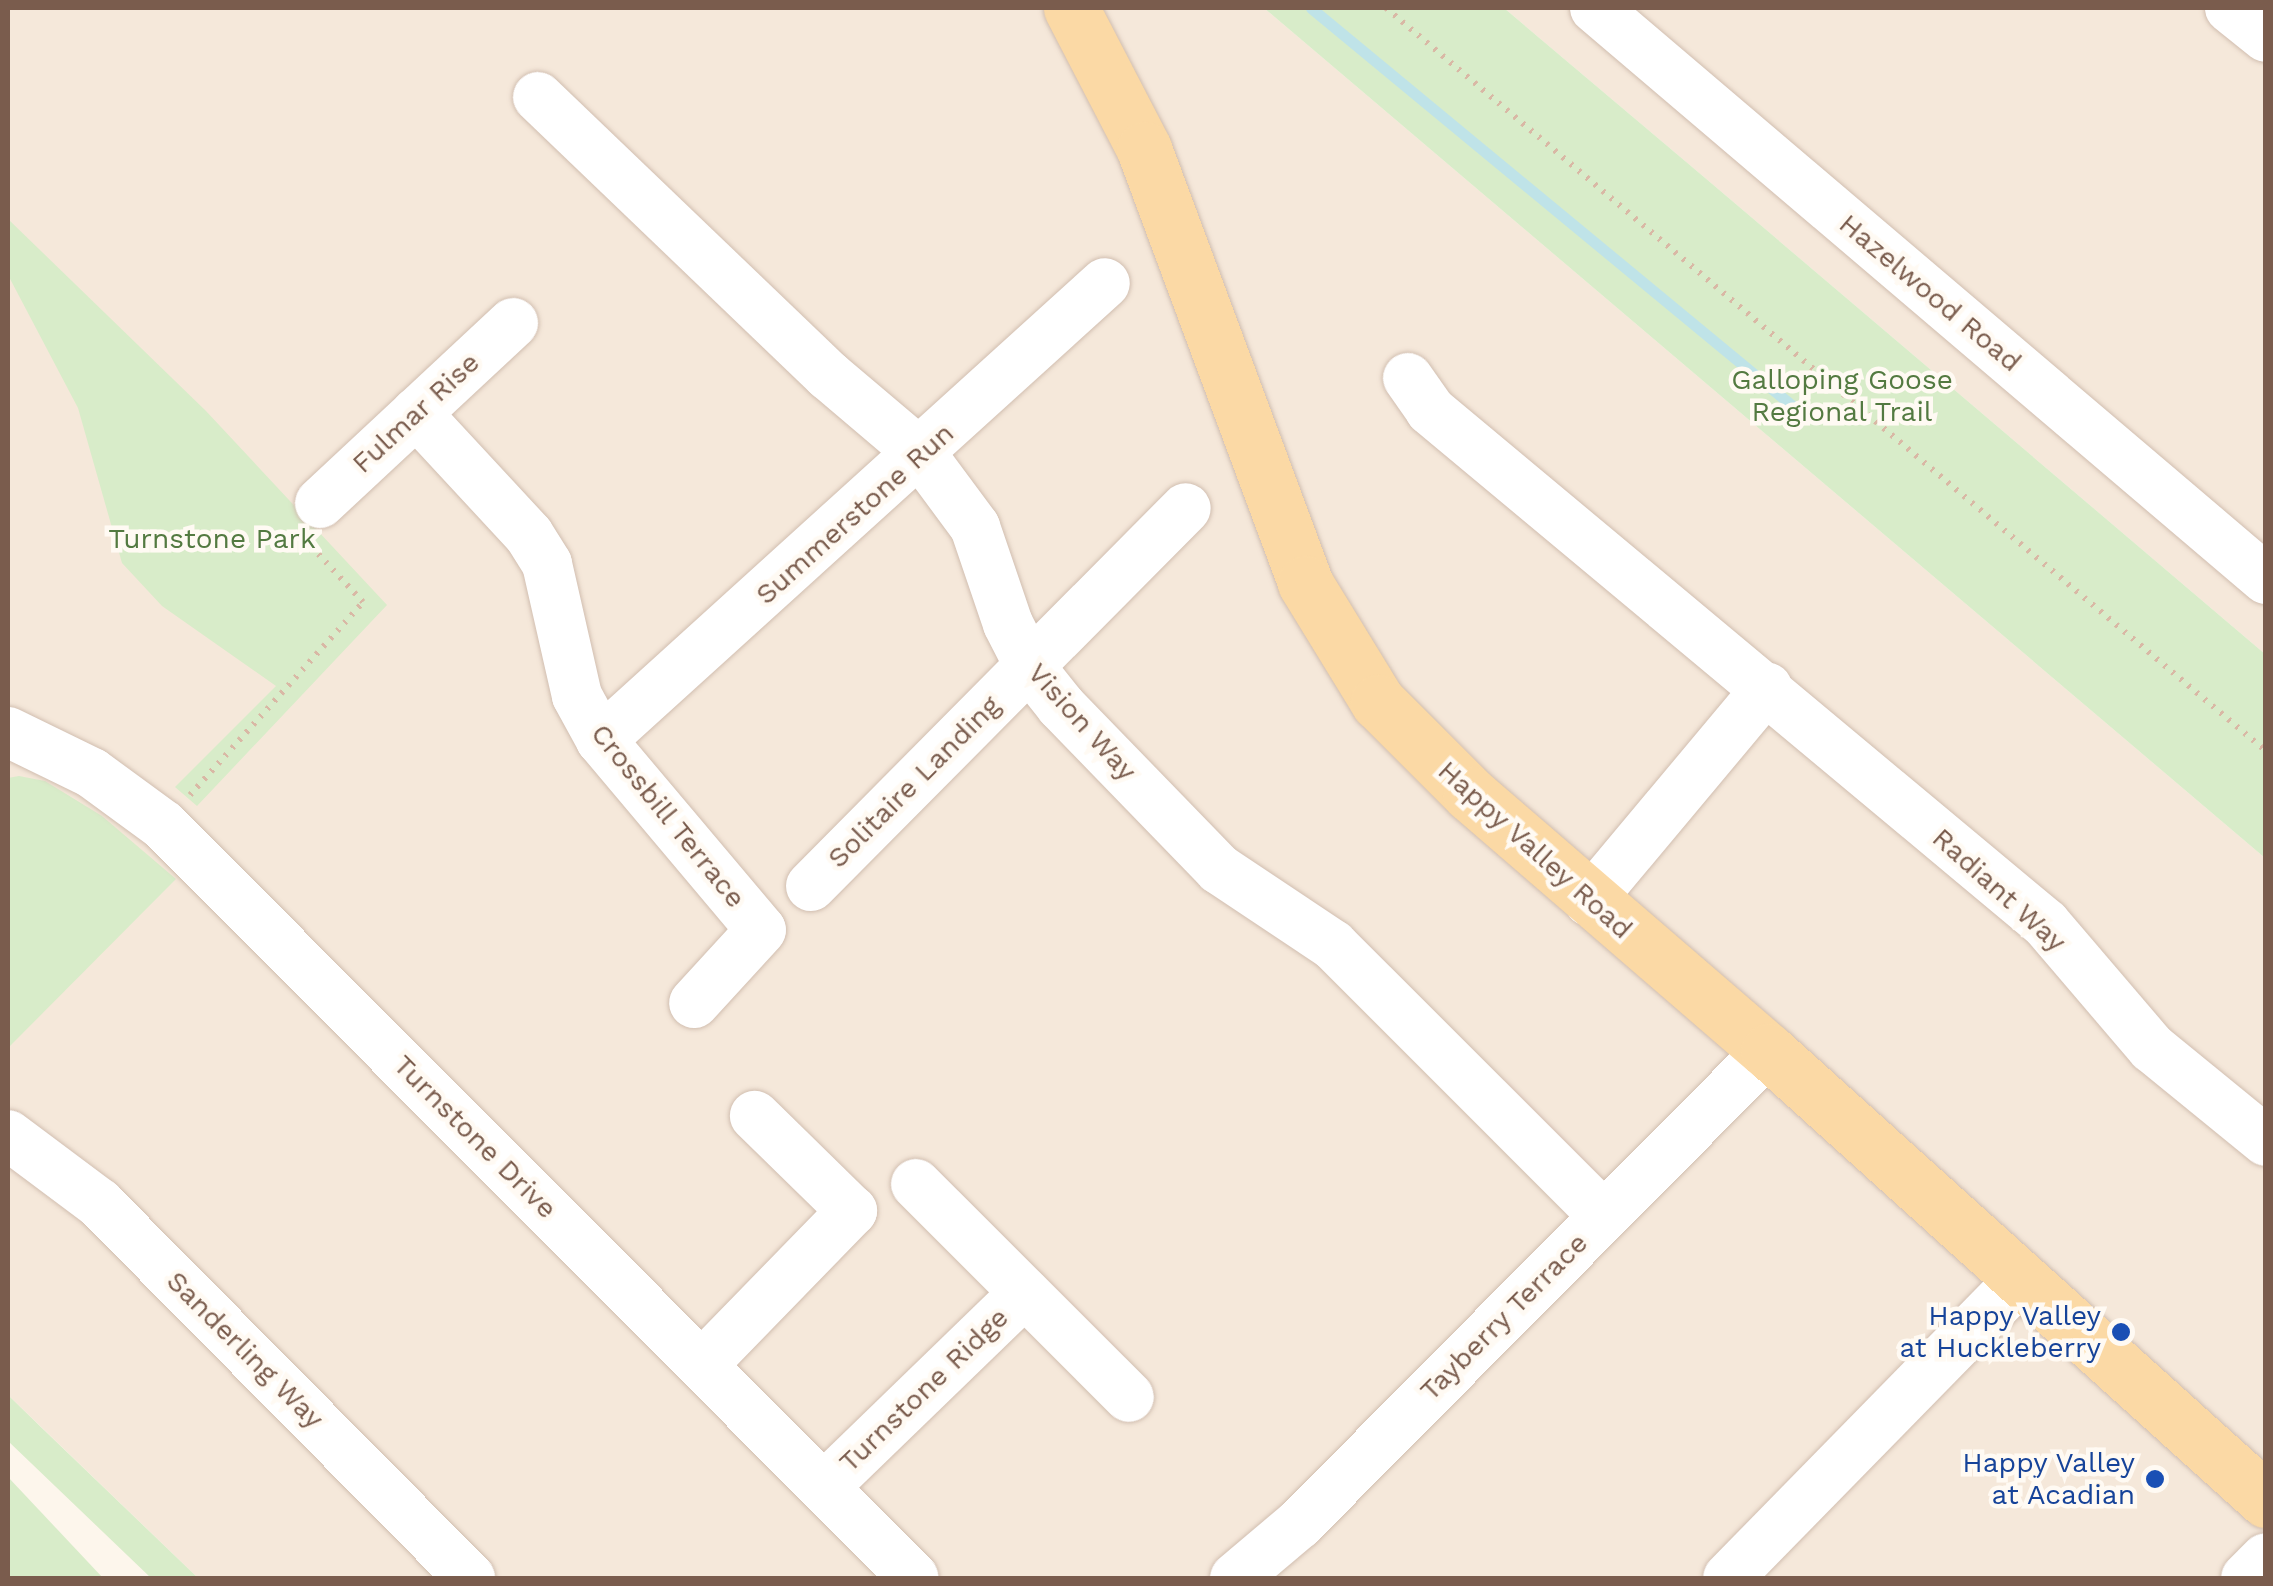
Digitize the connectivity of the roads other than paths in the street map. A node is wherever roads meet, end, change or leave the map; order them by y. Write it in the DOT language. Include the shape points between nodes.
graph roads {
  1 [pos="1071,8"];
  2 [pos="1595,8"];
  3 [pos="2230,8"];
  4 [pos="2266,37"];
  5 [pos="538,97"];
  6 [pos="1106,283"];
  7 [pos="513,323"];
  8 [pos="1408,378"];
  9 [pos="416,413"];
  10 [pos="922,454"];
  11 [pos="1186,508"];
  12 [pos="317,526"];
  13 [pos="2266,579"];
  14 [pos="1030,667"];
  15 [pos="1767,688"];
  16 [pos="8,732"];
  17 [pos="601,740"];
  18 [pos="811,886"];
  19 [pos="1589,901"];
  20 [pos="694,1002"];
  21 [pos="1768,1051"];
  22 [pos="755,1116"];
  23 [pos="8,1136"];
  24 [pos="2266,1141"];
  25 [pos="916,1184"];
  26 [pos="1604,1216"];
  27 [pos="2022,1278"];
  28 [pos="1024,1292"];
  29 [pos="702,1364"];
  30 [pos="1128,1398"];
  31 [pos="824,1487"];
  32 [pos="2266,1500"];
  33 [pos="2266,1558"];
  34 [pos="470,1578"];
  35 [pos="914,1578"];
  36 [pos="1235,1578"];
  37 [pos="1728,1578"];
  38 [pos="2246,1578"];
  1 -- 19 [label="main road, Happy Valley Road" via="1144,149 1305,583 1378,702"];
  2 -- 13 [label="street, Hazelwood Road"];
  3 -- 4 [label="street"];
  5 -- 10 [label="street, Vision Way" via="828,375"];
  6 -- 10 [label="street, Summerstone Run"];
  7 -- 9 [label="street, Fulmar Rise"];
  8 -- 15 [label="street, Radiant Way" via="1430,410"];
  9 -- 12 [label="street, Fulmar Rise"];
  9 -- 17 [label="street, Crossbill Terrace" via="529,535 547,564 578,696"];
  10 -- 14 [label="street, Vision Way" via="975,528"];
  10 -- 17 [label="street, Summerstone Run"];
  11 -- 14 [label="street, Solitaire Landing"];
  14 -- 18 [label="street, Solitaire Landing"];
  14 -- 26 [label="street, Vision Way" via="1219,869 1333,944"];
  15 -- 19 [label="street"];
  15 -- 24 [label="street, Radiant Way" via="2046,924 2152,1048"];
  16 -- 29 [label="street, Turnstone Drive" via="92,773 163,825"];
  17 -- 20 [label="street, Crossbill Terrace" via="761,930"];
  19 -- 21 [label="main road, Happy Valley Road"];
  21 -- 26 [label="street, Tayberry Terrace"];
  21 -- 27 [label="main road, Happy Valley Road"];
  22 -- 29 [label="street" via="852,1211"];
  23 -- 34 [label="street, Sanderling Way" via="99,1204"];
  25 -- 28 [label="street, Turnstone Ridge"];
  26 -- 36 [label="street, Tayberry Terrace" via="1299,1524"];
  27 -- 32 [label="main road, Happy Valley Road"];
  27 -- 37 [label="street"];
  28 -- 30 [label="street, Turnstone Ridge"];
  28 -- 31 [label="street, Turnstone Ridge"];
  29 -- 31 [label="street, Turnstone Drive"];
  31 -- 35 [label="street, Turnstone Drive"];
  33 -- 38 [label="street"];
}
